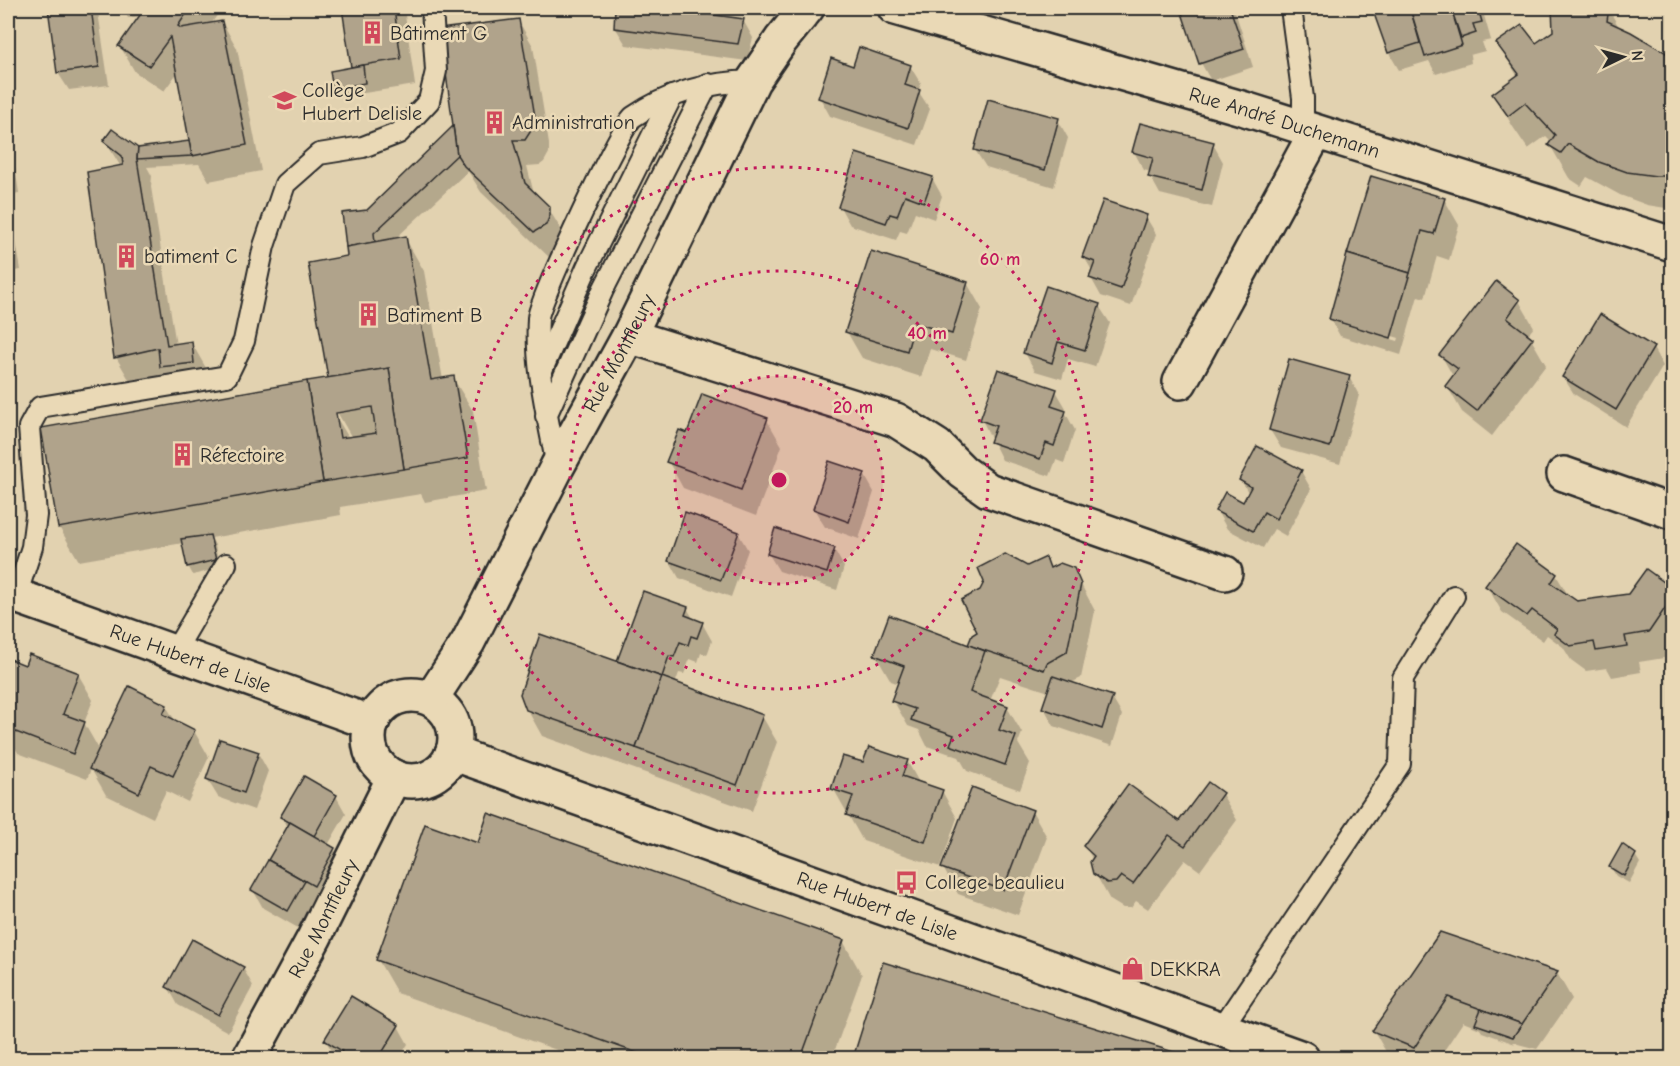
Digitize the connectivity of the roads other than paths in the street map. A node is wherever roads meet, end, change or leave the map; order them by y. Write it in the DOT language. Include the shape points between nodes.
graph roads {
  1 [pos="432,8"];
  2 [pos="807,8"];
  3 [pos="895,8"];
  4 [pos="1291,8"];
  5 [pos="753,81"];
  6 [pos="708,84"];
  7 [pos="672,96"];
  8 [pos="1310,130"];
  9 [pos="1672,244"];
  10 [pos="629,336"];
  11 [pos="539,377"];
  12 [pos="1180,382"];
  13 [pos="546,416"];
  14 [pos="557,467"];
  15 [pos="1564,474"];
  16 [pos="1672,512"];
  17 [pos="226,564"];
  18 [pos="1225,573"];
  19 [pos="1454,596"];
  20 [pos="10,599"];
  21 [pos="175,651"];
  22 [pos="431,699"];
  23 [pos="372,723"];
  24 [pos="452,753"];
  25 [pos="393,777"];
  26 [pos="1221,1029"];
  27 [pos="249,1059"];
  28 [pos="1302,1059"];
  1 -- 20 [label="lane" via="436,70 429,101 399,133 363,147 319,154 285,184 264,246 244,341 227,376 40,408 29,427 36,514 32,546"];
  2 -- 5 [label="street, Rue Montfleury"];
  3 -- 8 [label="street, Rue André Duchemann"];
  4 -- 8 [label="lane"];
  5 -- 6 [label="lane"];
  5 -- 10 [label="street, Rue Montfleury"];
  6 -- 7 [label="lane"];
  6 -- 13 [label="lane" via="603,290"];
  7 -- 11 [label="lane" via="587,267"];
  7 -- 11 [label="lane" via="631,118 604,168 538,315"];
  8 -- 9 [label="street, Rue André Duchemann"];
  8 -- 12 [label="street"];
  10 -- 14 [label="street, Rue Montfleury"];
  10 -- 18 [label="street" via="897,420 936,446 988,490"];
  11 -- 13 [label="lane"];
  13 -- 14 [label="lane"];
  14 -- 22 [label="street, Rue Montfleury" via="468,642"];
  15 -- 16 [label="street"];
  17 -- 21 [label="lane"];
  19 -- 26 [label="lane" via="1403,678 1400,764"];
  20 -- 21 [label="street, Rue Hubert de Lisle"];
  21 -- 23 [label="street, Rue Hubert de Lisle"];
  22 -- 23 [label="street" via="414,694 396,698 381,707"];
  22 -- 24 [label="street" via="452,722"];
  23 -- 25 [label="street" via="372,754"];
  24 -- 25 [label="street" via="443,768 428,778 411,781"];
  24 -- 26 [label="street, Rue Hubert de Lisle"];
  25 -- 27 [label="street, Rue Montfleury"];
  26 -- 28 [label="street, Rue Hubert de Lisle"];
}
